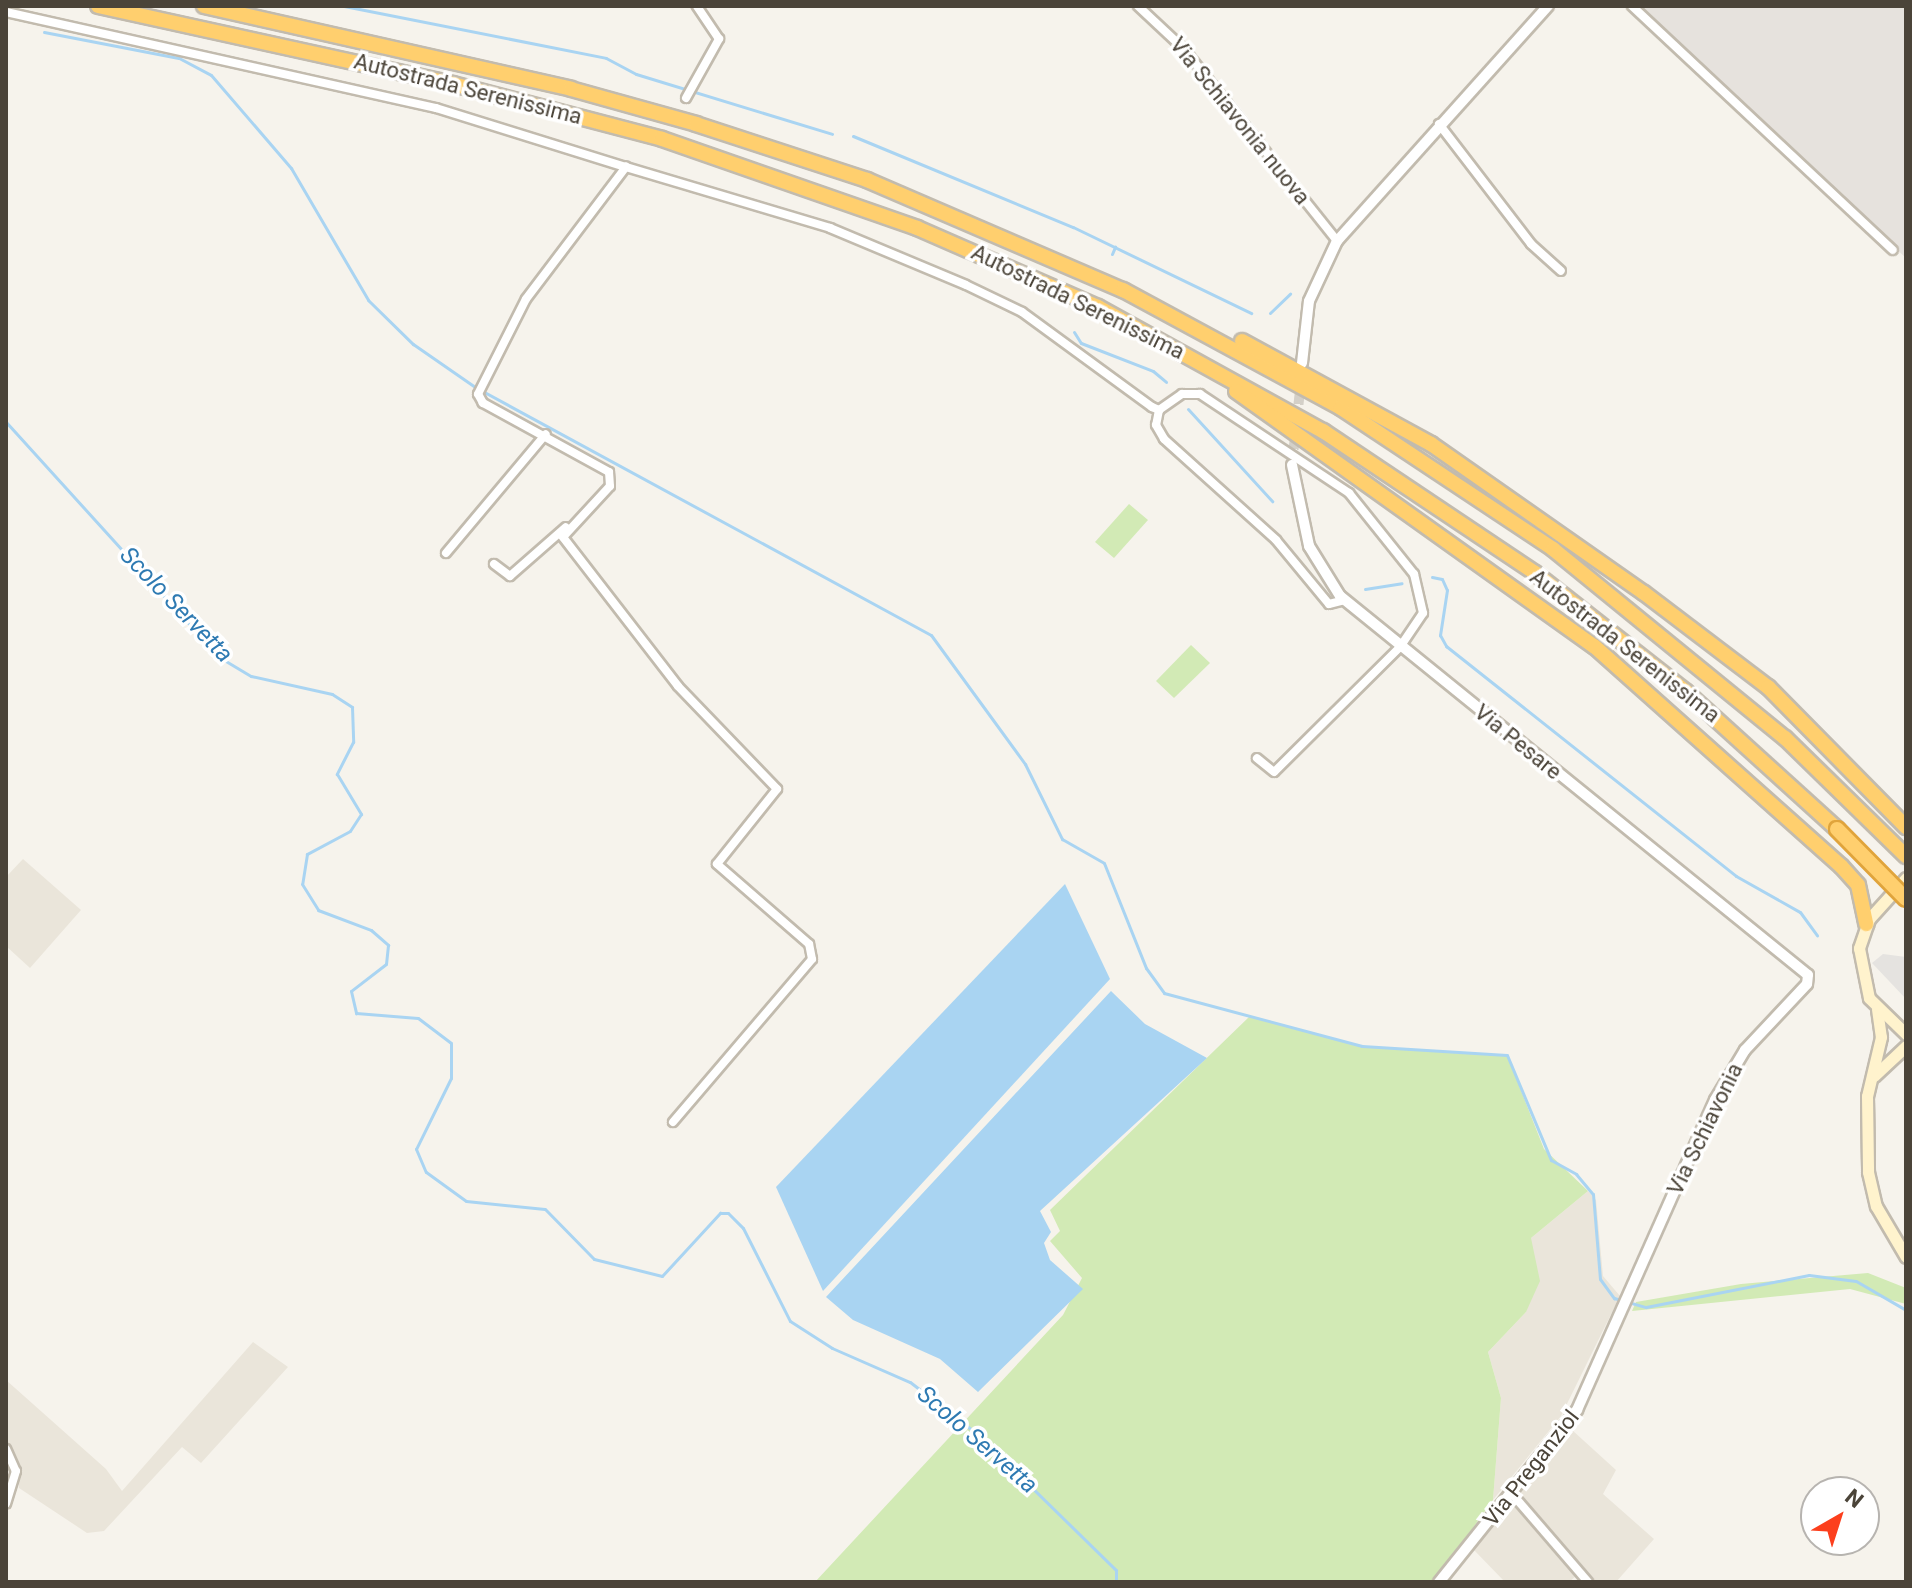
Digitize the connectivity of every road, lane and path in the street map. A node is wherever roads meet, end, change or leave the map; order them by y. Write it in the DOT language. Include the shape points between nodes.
graph roads {
  1 [pos="98,6"];
  2 [pos="204,6"];
  3 [pos="697,6"];
  4 [pos="1138,6"];
  5 [pos="1548,6"];
  6 [pos="1632,6"];
  7 [pos="6,12"];
  8 [pos="687,96"];
  9 [pos="1439,124"];
  10 [pos="626,167"];
  11 [pos="1337,241"];
  12 [pos="1893,250"];
  13 [pos="1561,271"];
  14 [pos="1123,290"];
  15 [pos="1147,332"];
  16 [pos="1302,363"];
  17 [pos="1159,410"];
  18 [pos="546,434"];
  19 [pos="1292,465"];
  20 [pos="567,526"];
  21 [pos="446,553"];
  22 [pos="494,564"];
  23 [pos="1345,600"];
  24 [pos="1400,647"];
  25 [pos="1257,758"];
  26 [pos="1906,827"];
  27 [pos="1906,856"];
  28 [pos="1906,878"];
  29 [pos="1906,899"];
  30 [pos="1866,924"];
  31 [pos="1808,975"];
  32 [pos="1877,1009"];
  33 [pos="1906,1034"];
  34 [pos="1906,1046"];
  35 [pos="1871,1080"];
  36 [pos="673,1122"];
  37 [pos="1906,1257"];
  38 [pos="1631,1296"];
  39 [pos="6,1449"];
  40 [pos="1513,1495"];
  41 [pos="6,1503"];
  42 [pos="1439,1582"];
  43 [pos="1588,1582"];
  1 -- 15 [label="highway, Autostrada Serenissima" via="453,84 662,139 917,228"];
  2 -- 14 [label="highway, Autostrada Serenissima" via="405,49 696,124 867,180"];
  3 -- 8 [label="street" via="719,39"];
  4 -- 11 [label="street, Via Schiavonia nuova" via="1184,49"];
  5 -- 9 [label="street"];
  6 -- 12 [label="street"];
  7 -- 10 [label="street" via="436,108"];
  9 -- 11 [label="street"];
  9 -- 13 [label="street" via="1531,244"];
  10 -- 17 [label="street" via="830,228 966,285 1022,312"];
  10 -- 18 [label="street" via="526,299 481,387 483,403"];
  11 -- 16 [label="street" via="1309,301"];
  14 -- 26 [label="highway" via="1199,319 1355,397 1431,444 1768,687"];
  14 -- 27 [label="highway, Autostrada Serenissima" via="1341,408 1553,549 1709,673"];
  15 -- 29 [label="highway, Autostrada Serenissima, bridge" via="1323,431 1535,573 1686,692"];
  15 -- 30 [label="highway" via="1166,351 1274,417 1594,646 1841,866 1858,885"];
  17 -- 23 [label="street" via="1156,425 1164,439 1292,556 1329,604"];
  17 -- 24 [label="street" via="1182,394 1200,394 1361,504 1398,549 1423,596 1423,613"];
  18 -- 20 [label="street" via="597,462 611,479"];
  18 -- 21 [label="street"];
  19 -- 23 [label="street, Via Pesare" via="1309,546"];
  20 -- 22 [label="street" via="510,576"];
  20 -- 36 [label="street" via="569,546 678,686 775,783 776,796 717,864 813,951 807,967"];
  23 -- 24 [label="street, Via Pesare"];
  24 -- 25 [label="street" via="1274,772"];
  24 -- 31 [label="street, Via Pesare"];
  28 -- 30 [label="main road"];
  30 -- 32 [label="main road" via="1860,968"];
  31 -- 38 [label="street, Via Schiavonia" via="1807,984 1730,1072"];
  32 -- 33 [label="main road"];
  32 -- 35 [label="main road" via="1881,1037"];
  34 -- 35 [label="main road"];
  35 -- 37 [label="main road" via="1868,1172 1876,1206"];
  38 -- 40 [label="street, Via Preganziol" via="1577,1410"];
  39 -- 41 [label="street" via="16,1471"];
  40 -- 42 [label="street, Via Preganziol"];
  40 -- 43 [label="street"];
}
